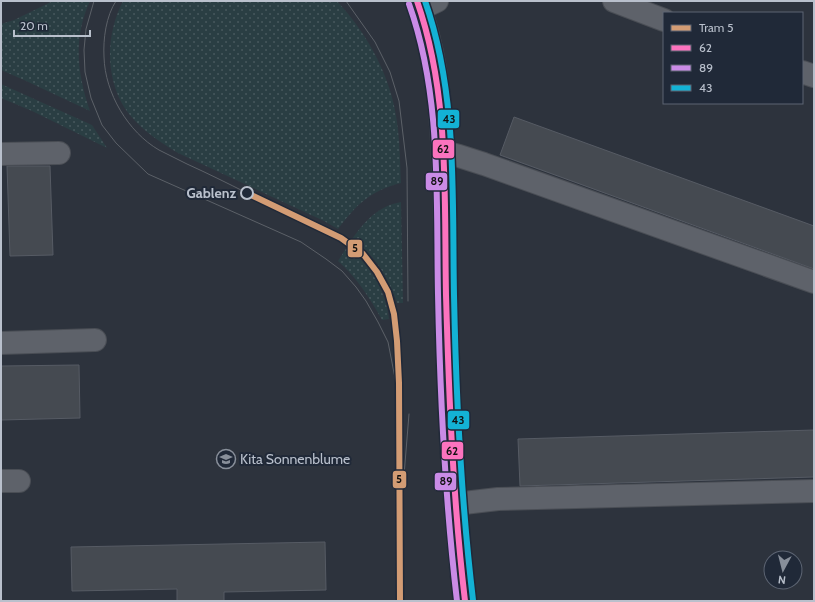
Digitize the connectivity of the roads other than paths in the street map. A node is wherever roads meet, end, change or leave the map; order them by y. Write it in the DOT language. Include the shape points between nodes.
graph roads {
  1 [pos="614,1"];
  2 [pos="424,4"];
  3 [pos="663,20"];
  4 [pos="803,72"];
  5 [pos="814,76"];
  6 [pos="443,152"];
  7 [pos="60,153"];
  8 [pos="1,154"];
  9 [pos="814,282"];
  10 [pos="95,340"];
  11 [pos="1,343"];
  12 [pos="814,491"];
  13 [pos="455,504"];
  14 [pos="466,601"];
  1 -- 3 [label="street"];
  2 -- 6 [label="street" via="439,96"];
  4 -- 5 [label="street"];
  6 -- 9 [label="street" via="479,162"];
  6 -- 13 [label="street"];
  7 -- 8 [label="street"];
  10 -- 11 [label="street"];
  12 -- 13 [label="street" via="498,499"];
  13 -- 14 [label="street"];
}
